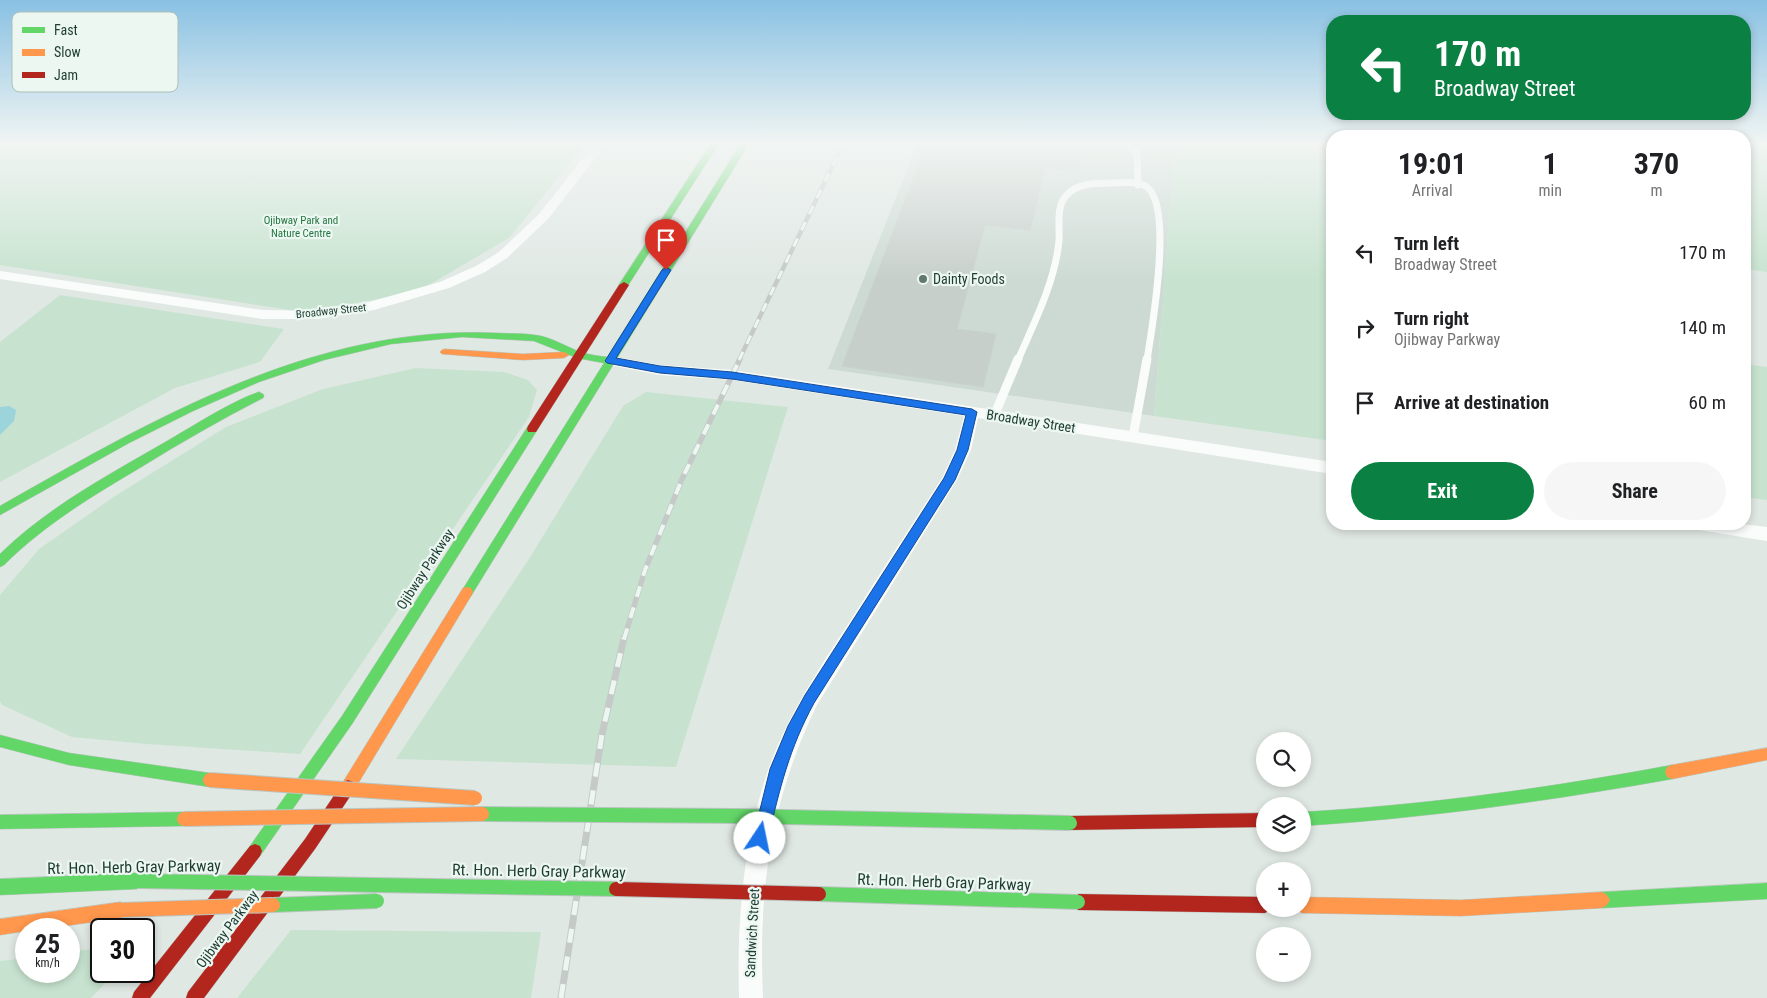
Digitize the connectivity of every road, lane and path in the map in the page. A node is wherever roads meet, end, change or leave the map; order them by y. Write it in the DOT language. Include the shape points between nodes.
graph roads {
  1 [pos="565,189"];
  2 [pos="686,189"];
  3 [pos="717,189"];
  4 [pos="1074,189"];
  5 [pos="1149,189"];
  6 [pos="0,275"];
  7 [pos="431,352"];
  8 [pos="578,355"];
  9 [pos="610,361"];
  10 [pos="268,392"];
  11 [pos="972,412"];
  12 [pos="994,416"];
  13 [pos="1133,437"];
  14 [pos="1326,467"];
  15 [pos="0,510"];
  16 [pos="1751,529"];
  17 [pos="1767,534"];
  18 [pos="0,562"];
  19 [pos="0,741"];
  20 [pos="1767,754"];
  21 [pos="485,798"];
  22 [pos="544,802"];
  23 [pos="704,814"];
  24 [pos="1311,818"];
  25 [pos="1256,820"];
  26 [pos="0,822"];
  27 [pos="0,887"];
  28 [pos="644,889"];
  29 [pos="1767,891"];
  30 [pos="430,898"];
  31 [pos="392,900"];
  32 [pos="1256,905"];
  33 [pos="1311,905"];
  34 [pos="0,928"];
  35 [pos="140,998"];
  36 [pos="194,998"];
  37 [pos="751,998"];
  1 -- 6 [label="street, Broadway Street" via="519,241 502,255 454,282 367,308 318,315 226,310"];
  2 -- 8 [label="main road, Ojibway Parkway"];
  3 -- 9 [label="main road, Ojibway Parkway"];
  4 -- 12 [label="lane" via="1062,199 1058,245 1043,300"];
  5 -- 13 [label="lane" via="1157,198 1162,223 1153,326"];
  7 -- 8 [label="main road" via="523,357"];
  8 -- 9 [label="main road"];
  8 -- 15 [label="main road" via="536,338 454,334 378,342 325,354 236,386 185,409"];
  8 -- 35 [label="main road, Ojibway Parkway" via="408,622 374,682 275,827"];
  9 -- 11 [label="street, Broadway Street" via="660,370 732,375"];
  9 -- 36 [label="main road, Ojibway Parkway" via="371,751 310,844"];
  10 -- 18 [label="main road" via="228,410 83,496 37,527"];
  11 -- 12 [label="street, Broadway Street"];
  11 -- 37 [label="street, Sandwich Street" via="963,450 949,480 810,699 792,730 777,769 758,853 748,962"];
  12 -- 13 [label="street, Broadway Street"];
  13 -- 14 [label="street, Broadway Street"];
  16 -- 17 [label="street"];
  19 -- 21 [label="main road, bridge" via="69,759 210,780"];
  20 -- 24 [label="main road" via="1509,801 1420,812"];
  22 -- 23 [label="main road, bridge"];
  23 -- 25 [label="main road, bridge" via="1070,823"];
  23 -- 26 [label="main road, bridge" via="348,815"];
  27 -- 28 [label="main road, Rt. Hon. Herb Gray Parkway, bridge" via="137,880"];
  28 -- 30 [label="main road, bridge"];
  28 -- 32 [label="main road, Rt. Hon. Herb Gray Parkway, bridge"];
  29 -- 33 [label="main road" via="1461,908"];
  31 -- 34 [label="main road, bridge" via="121,910"];
}
